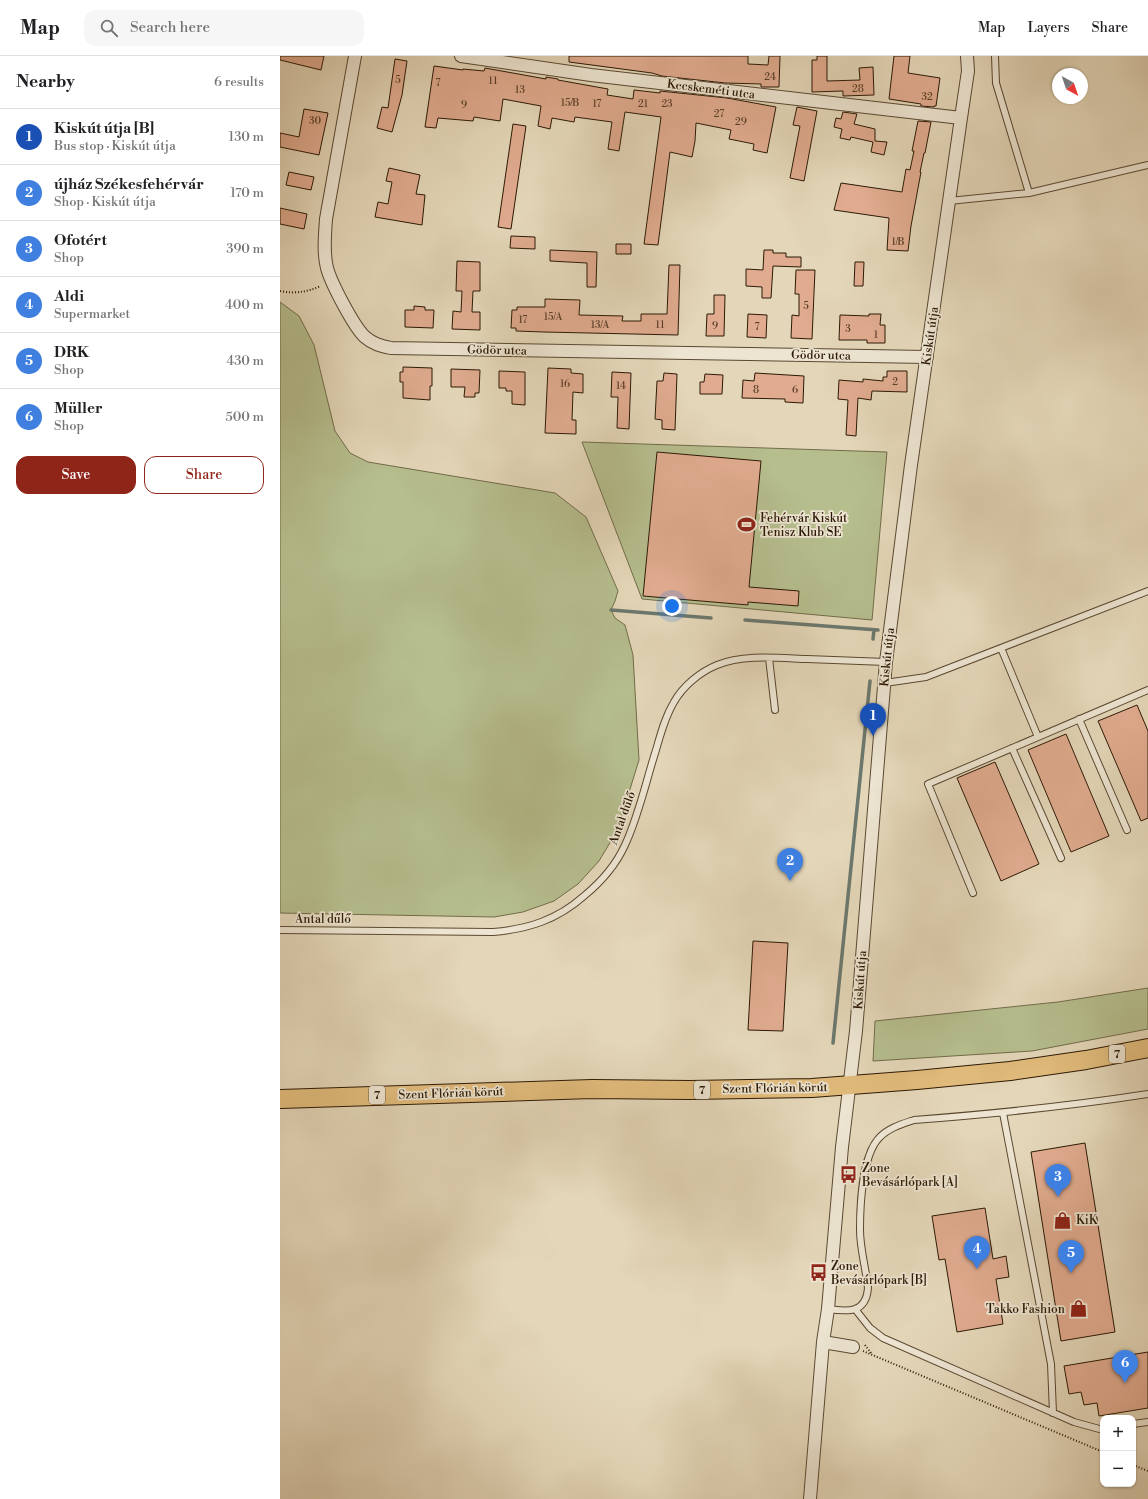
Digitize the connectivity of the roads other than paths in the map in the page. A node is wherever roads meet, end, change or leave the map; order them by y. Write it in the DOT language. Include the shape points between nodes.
graph roads {
  1 [pos="355,56"];
  2 [pos="461,56"];
  3 [pos="967,56"];
  4 [pos="994,56"];
  5 [pos="961,118"];
  6 [pos="1148,166"];
  7 [pos="1029,193"];
  8 [pos="949,201"];
  9 [pos="926,357"];
  10 [pos="1148,591"];
  11 [pos="1001,648"];
  12 [pos="769,658"];
  13 [pos="886,662"];
  14 [pos="885,683"];
  15 [pos="1148,690"];
  16 [pos="775,710"];
  17 [pos="1079,719"];
  18 [pos="1038,737"];
  19 [pos="1012,748"];
  20 [pos="1127,830"];
  21 [pos="1060,858"];
  22 [pos="973,893"];
  23 [pos="280,930"];
  24 [pos="1148,1048"];
  25 [pos="850,1085"];
  26 [pos="1148,1094"];
  27 [pos="280,1099"];
  28 [pos="1003,1113"];
  29 [pos="828,1309"];
  30 [pos="855,1309"];
  31 [pos="823,1342"];
  32 [pos="854,1347"];
  33 [pos="1053,1413"];
  34 [pos="1148,1422"];
  35 [pos="1136,1424"];
  36 [pos="1100,1429"];
  37 [pos="810,1499"];
  1 -- 9 [label="street, Gödör utca" via="326,219 325,245 331,281 357,328 374,344 391,348"];
  2 -- 5 [label="street, Kecskeméti utca" via="591,75"];
  3 -- 5 [label="street, Kiskút útja" via="968,71"];
  4 -- 7 [label="lane" via="996,83"];
  5 -- 8 [label="street, Kiskút útja"];
  6 -- 7 [label="lane"];
  7 -- 8 [label="lane"];
  8 -- 9 [label="street, Kiskút útja"];
  9 -- 13 [label="street, Kiskút útja"];
  10 -- 11 [label="lane"];
  11 -- 14 [label="lane" via="926,677"];
  11 -- 18 [label="lane"];
  12 -- 13 [label="lane, Antal dűlő"];
  12 -- 16 [label="lane"];
  12 -- 23 [label="lane, Antal dűlő" via="737,659 717,665 686,686 674,701 664,721 625,846 597,885 556,917 514,930 493,932"];
  13 -- 14 [label="street, Kiskút útja"];
  14 -- 25 [label="street, Kiskút útja"];
  15 -- 17 [label="lane"];
  17 -- 18 [label="lane"];
  17 -- 20 [label="lane"];
  18 -- 19 [label="lane"];
  19 -- 21 [label="lane"];
  19 -- 22 [label="lane" via="928,784"];
  24 -- 25 [label="main road, Szent Flórián körút / 7" via="1010,1071"];
  25 -- 27 [label="main road, Szent Flórián körút / 7" via="781,1089 592,1089"];
  25 -- 29 [label="street, Kiskút útja"];
  26 -- 28 [label="lane"];
  28 -- 30 [label="lane" via="914,1120 888,1130 879,1138 867,1162 860,1217 868,1297"];
  28 -- 33 [label="lane" via="1051,1364"];
  29 -- 30 [label="lane"];
  29 -- 31 [label="street, Kiskút útja"];
  30 -- 33 [label="lane" via="870,1328 883,1338"];
  31 -- 32 [label="street"];
  31 -- 37 [label="street, Kiskút útja"];
  33 -- 36 [label="lane"];
  34 -- 35 [label="lane"];
}
